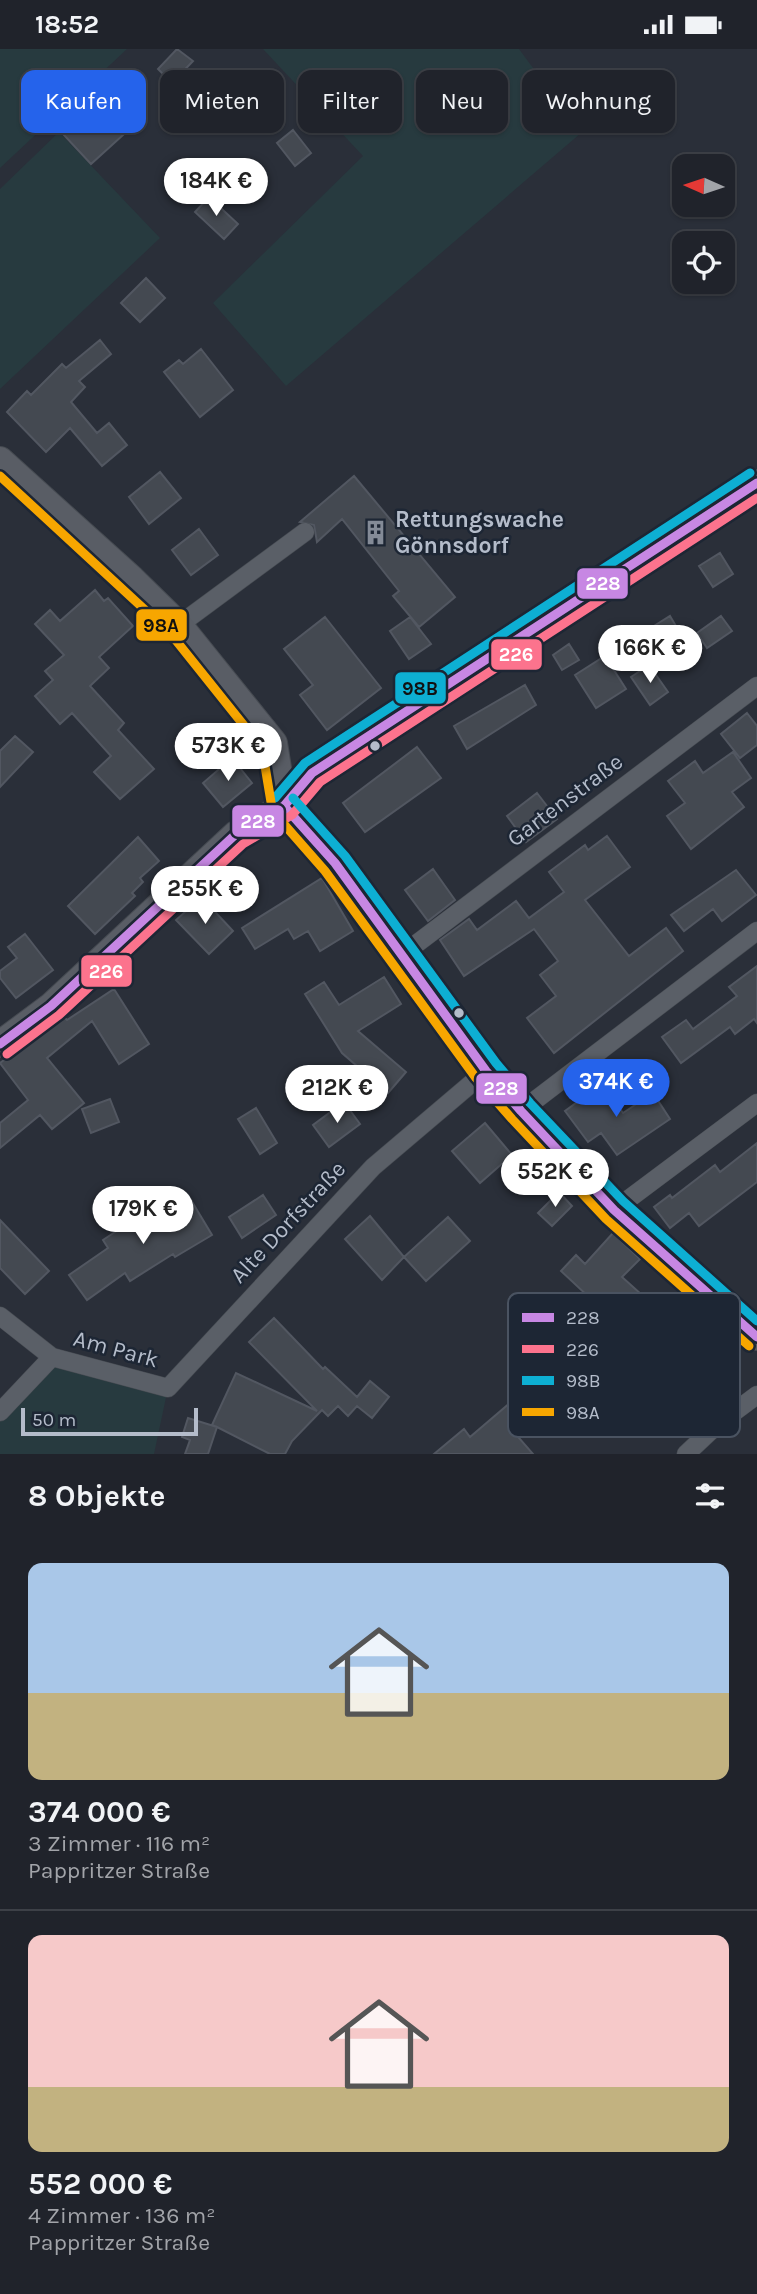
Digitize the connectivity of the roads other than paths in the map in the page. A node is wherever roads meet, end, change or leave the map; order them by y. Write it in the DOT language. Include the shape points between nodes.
graph roads {
  1 [pos="0,460"];
  2 [pos="757,483"];
  3 [pos="305,532"];
  4 [pos="179,625"];
  5 [pos="757,686"];
  6 [pos="284,806"];
  7 [pos="757,931"];
  8 [pos="403,954"];
  9 [pos="0,1044"];
  10 [pos="486,1071"];
  11 [pos="757,1103"];
  12 [pos="521,1111"];
  13 [pos="614,1210"];
  14 [pos="707,1293"];
  15 [pos="0,1317"];
  16 [pos="740,1322"];
  17 [pos="757,1337"];
  18 [pos="52,1357"];
  19 [pos="168,1388"];
  20 [pos="757,1395"];
  21 [pos="740,1408"];
  22 [pos="0,1412"];
  23 [pos="704,1437"];
  24 [pos="685,1454"];
  1 -- 4 [label="street"];
  2 -- 6 [label="street" via="312,772"];
  3 -- 4 [label="street"];
  4 -- 6 [label="street" via="274,743"];
  5 -- 8 [label="street, Gartenstraße"];
  6 -- 8 [label="street" via="335,863"];
  6 -- 9 [label="street" via="236,834 51,1006"];
  7 -- 12 [label="street"];
  8 -- 10 [label="street"];
  10 -- 12 [label="street"];
  10 -- 19 [label="street, Alte Dorfstraße" via="373,1167"];
  11 -- 13 [label="street"];
  12 -- 13 [label="street"];
  13 -- 14 [label="street"];
  15 -- 18 [label="street, Am Park"];
  16 -- 17 [label="street"];
  18 -- 19 [label="street, Am Park"];
  18 -- 22 [label="street, Am Park"];
  20 -- 21 [label="street"];
  23 -- 24 [label="street"];
}
